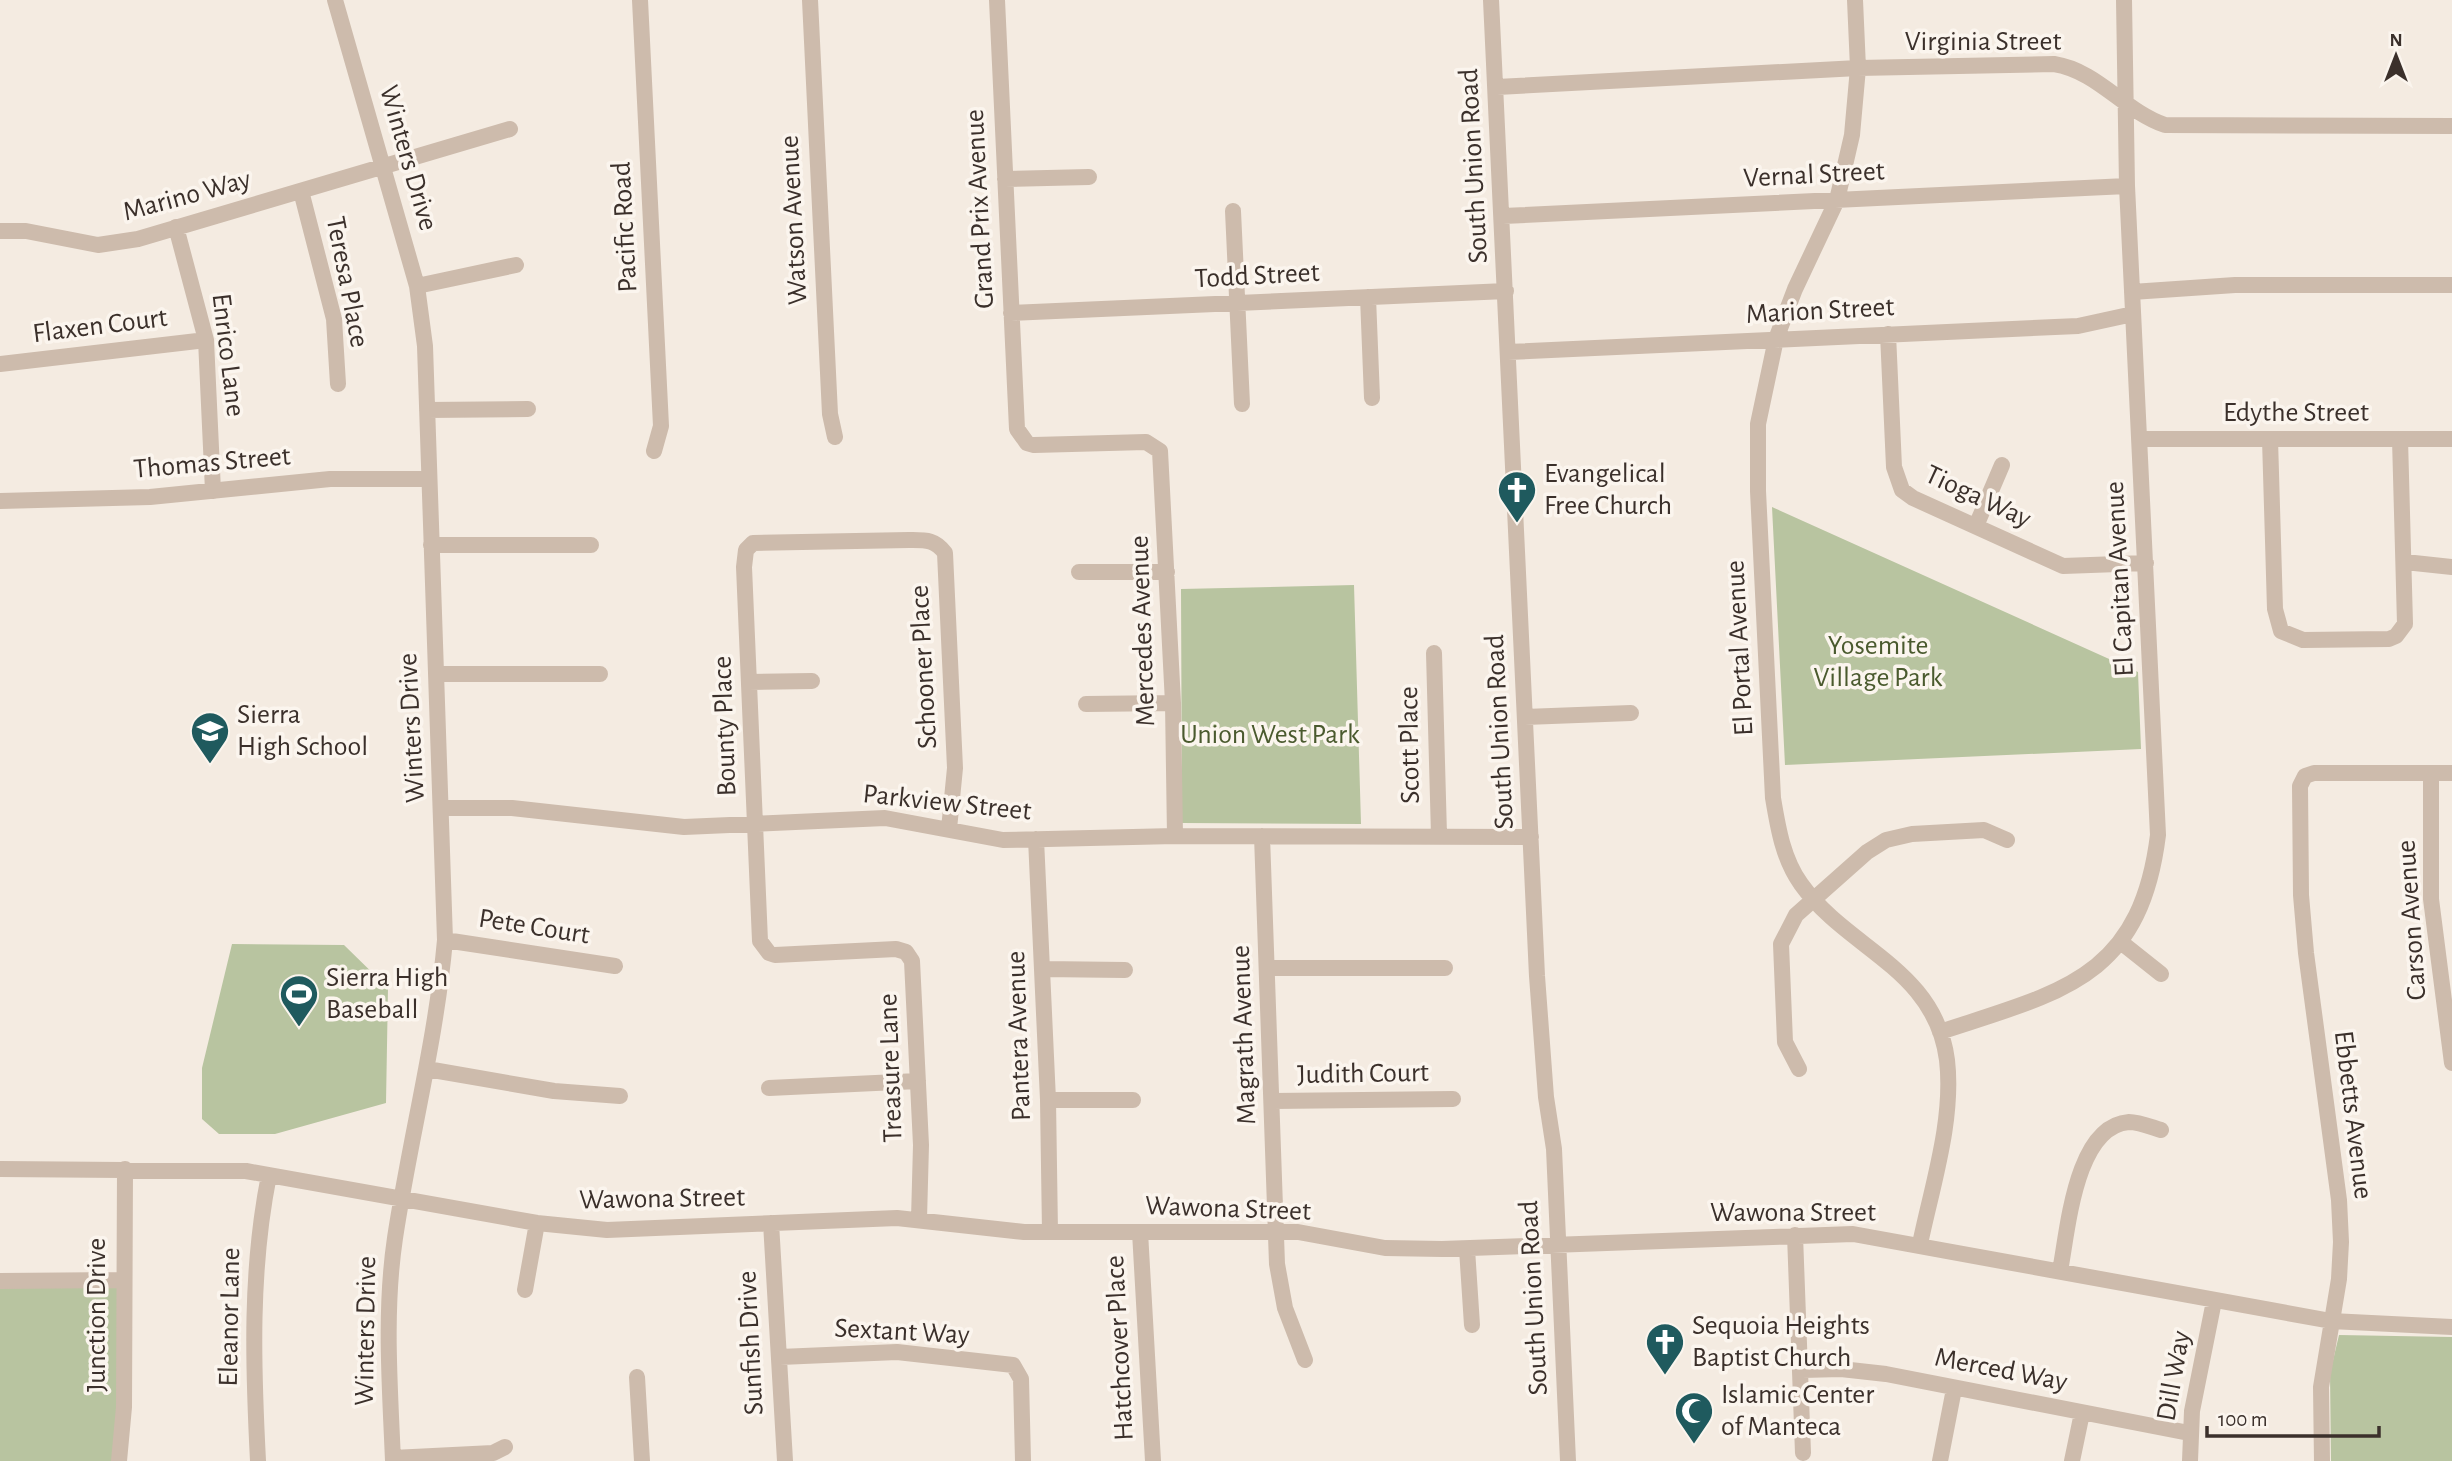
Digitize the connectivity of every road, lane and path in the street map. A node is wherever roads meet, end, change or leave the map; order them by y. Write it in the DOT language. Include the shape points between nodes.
graph roads {
  1 [pos="335,0"];
  2 [pos="640,0"];
  3 [pos="810,0"];
  4 [pos="997,0"];
  5 [pos="1491,0"];
  6 [pos="1855,0"];
  7 [pos="2124,0"];
  8 [pos="1858,68"];
  9 [pos="1497,87"];
  10 [pos="2127,103"];
  11 [pos="2452,126"];
  12 [pos="510,129"];
  13 [pos="384,164"];
  14 [pos="1089,177"];
  15 [pos="1005,179"];
  16 [pos="2127,186"];
  17 [pos="301,191"];
  18 [pos="1837,200"];
  19 [pos="1233,211"];
  20 [pos="1503,216"];
  21 [pos="176,228"];
  22 [pos="0,230"];
  23 [pos="516,265"];
  24 [pos="2452,285"];
  25 [pos="417,286"];
  26 [pos="1506,291"];
  27 [pos="2132,292"];
  28 [pos="1368,297"];
  29 [pos="1237,304"];
  30 [pos="1011,313"];
  31 [pos="2133,314"];
  32 [pos="1888,334"];
  33 [pos="1776,339"];
  34 [pos="206,340"];
  35 [pos="1508,352"];
  36 [pos="0,364"];
  37 [pos="338,384"];
  38 [pos="1372,398"];
  39 [pos="1242,404"];
  40 [pos="528,409"];
  41 [pos="427,410"];
  42 [pos="835,437"];
  43 [pos="2140,439"];
  44 [pos="2270,439"];
  45 [pos="2400,439"];
  46 [pos="2452,439"];
  47 [pos="1136,442"];
  48 [pos="654,451"];
  49 [pos="2001,465"];
  50 [pos="429,479"];
  51 [pos="213,491"];
  52 [pos="0,501"];
  53 [pos="1976,526"];
  54 [pos="431,545"];
  55 [pos="591,545"];
  56 [pos="940,545"];
  57 [pos="2405,562"];
  58 [pos="2146,563"];
  59 [pos="2452,567"];
  60 [pos="1079,572"];
  61 [pos="1167,572"];
  62 [pos="1434,653"];
  63 [pos="436,674"];
  64 [pos="600,674"];
  65 [pos="812,681"];
  66 [pos="750,682"];
  67 [pos="1174,703"];
  68 [pos="1086,704"];
  69 [pos="1630,713"];
  70 [pos="1525,717"];
  71 [pos="2431,773"];
  72 [pos="2452,773"];
  73 [pos="442,808"];
  74 [pos="755,824"];
  75 [pos="949,829"];
  76 [pos="1438,835"];
  77 [pos="1175,836"];
  78 [pos="1262,836"];
  79 [pos="1531,837"];
  80 [pos="1036,839"];
  81 [pos="2007,840"];
  82 [pos="1813,897"];
  83 [pos="445,940"];
  84 [pos="2122,943"];
  85 [pos="871,950"];
  86 [pos="615,966"];
  87 [pos="1268,968"];
  88 [pos="1444,968"];
  89 [pos="1043,969"];
  90 [pos="1125,970"];
  91 [pos="2161,974"];
  92 [pos="1940,1032"];
  93 [pos="2452,1063"];
  94 [pos="427,1069"];
  95 [pos="1799,1069"];
  96 [pos="918,1081"];
  97 [pos="769,1088"];
  98 [pos="620,1096"];
  99 [pos="1453,1099"];
  100 [pos="1048,1100"];
  101 [pos="1133,1100"];
  102 [pos="1273,1101"];
  103 [pos="2161,1130"];
  104 [pos="0,1169"];
  105 [pos="125,1169"];
  106 [pos="269,1175"];
  107 [pos="403,1199"];
  108 [pos="919,1219"];
  109 [pos="537,1223"];
  110 [pos="771,1223"];
  111 [pos="1275,1231"];
  112 [pos="1050,1232"];
  113 [pos="1140,1232"];
  114 [pos="1795,1235"];
  115 [pos="1920,1244"];
  116 [pos="1558,1246"];
  117 [pos="1467,1250"];
  118 [pos="2060,1271"];
  119 [pos="122,1280"];
  120 [pos="0,1281"];
  121 [pos="525,1290"];
  122 [pos="2214,1301"];
  123 [pos="2331,1321"];
  124 [pos="1472,1325"];
  125 [pos="2452,1327"];
  126 [pos="780,1357"];
  127 [pos="1305,1360"];
  128 [pos="1802,1370"];
  129 [pos="636,1377"];
  130 [pos="1954,1389"];
  131 [pos="2082,1413"];
  132 [pos="2189,1433"];
  133 [pos="505,1447"];
  134 [pos="1803,1453"];
  135 [pos="393,1460"];
  136 [pos="119,1461"];
  137 [pos="258,1461"];
  138 [pos="642,1461"];
  139 [pos="785,1461"];
  140 [pos="1023,1461"];
  141 [pos="1153,1461"];
  142 [pos="1568,1461"];
  143 [pos="1940,1461"];
  144 [pos="2072,1461"];
  145 [pos="2190,1461"];
  146 [pos="2322,1461"];
  1 -- 13 [label="street, Winters Drive"];
  2 -- 48 [label="street, Pacific Road" via="661,426"];
  3 -- 42 [label="street, Watson Avenue" via="830,414"];
  4 -- 15 [label="street, Grand Prix Avenue"];
  5 -- 9 [label="street, South Union Road"];
  6 -- 8 [label="street, El Portal Avenue"];
  7 -- 10 [label="street, El Capitan Avenue"];
  8 -- 9 [label="street, Virginia Street"];
  8 -- 10 [label="street, Virginia Street" via="2071,66"];
  8 -- 18 [label="street, El Portal Avenue" via="1852,135"];
  9 -- 20 [label="street, South Union Road"];
  10 -- 11 [label="street, Virginia Street" via="2165,125"];
  10 -- 16 [label="street, El Capitan Avenue"];
  12 -- 13 [label="street, Marino Way"];
  13 -- 17 [label="street, Marino Way"];
  13 -- 25 [label="street, Winters Drive"];
  14 -- 15 [label="street"];
  15 -- 30 [label="street, Grand Prix Avenue"];
  16 -- 18 [label="street, Vernal Street"];
  16 -- 27 [label="street, El Capitan Avenue"];
  17 -- 21 [label="street, Marino Way"];
  17 -- 37 [label="street, Teresa Place" via="334,318"];
  18 -- 20 [label="street, Vernal Street"];
  18 -- 33 [label="street, El Portal Avenue"];
  19 -- 29 [label="street"];
  20 -- 26 [label="street, South Union Road"];
  21 -- 22 [label="street, Marino Way" via="98,245"];
  21 -- 34 [label="street, Enrico Lane"];
  23 -- 25 [label="street"];
  24 -- 27 [label="street" via="2235,285"];
  25 -- 41 [label="street, Winters Drive"];
  26 -- 28 [label="street, Todd Street"];
  26 -- 35 [label="street, South Union Road"];
  27 -- 31 [label="street, El Capitan Avenue"];
  28 -- 29 [label="street, Todd Street"];
  28 -- 38 [label="street"];
  29 -- 30 [label="street, Todd Street"];
  29 -- 39 [label="street"];
  30 -- 47 [label="street, Grand Prix Avenue" via="1020,437 1034,445"];
  31 -- 32 [label="street, Marion Street" via="2078,326"];
  31 -- 43 [label="street, El Capitan Avenue"];
  32 -- 33 [label="street, Marion Street"];
  32 -- 53 [label="street, Tioga Way" via="1896,480 1913,498"];
  33 -- 35 [label="street, Marion Street"];
  33 -- 82 [label="street, El Portal Avenue" via="1758,437 1773,798 1790,864"];
  34 -- 36 [label="street, Flaxen Court"];
  34 -- 51 [label="street, Enrico Lane"];
  35 -- 70 [label="street, South Union Road"];
  40 -- 41 [label="street"];
  41 -- 50 [label="street, Winters Drive"];
  43 -- 44 [label="street, Edythe Street"];
  43 -- 58 [label="street, El Capitan Avenue"];
  44 -- 45 [label="street, Edythe Street"];
  44 -- 57 [label="street" via="2275,609 2281,631 2303,640 2396,636 2407,615"];
  45 -- 46 [label="street, Edythe Street"];
  45 -- 57 [label="street"];
  47 -- 61 [label="street, Mercedes Avenue" via="1146,442 1160,451"];
  49 -- 53 [label="street"];
  50 -- 51 [label="street, Thomas Street" via="330,479"];
  50 -- 54 [label="street, Winters Drive"];
  51 -- 52 [label="street, Thomas Street"];
  53 -- 58 [label="street, Tioga Way" via="2063,566"];
  54 -- 55 [label="street"];
  54 -- 63 [label="street, Winters Drive"];
  56 -- 66 [label="street, Bounty Place" via="918,540 753,543 744,556"];
  56 -- 75 [label="street, Schooner Place" via="945,553 955,768"];
  57 -- 59 [label="street"];
  58 -- 84 [label="street, El Capitan Avenue" via="2158,835 2148,892"];
  60 -- 61 [label="street"];
  61 -- 67 [label="street, Mercedes Avenue"];
  62 -- 76 [label="street, Scott Place"];
  63 -- 64 [label="street"];
  63 -- 73 [label="street, Winters Drive"];
  65 -- 66 [label="street"];
  66 -- 74 [label="street, Bounty Place"];
  67 -- 68 [label="street"];
  67 -- 77 [label="street, Mercedes Avenue"];
  69 -- 70 [label="street"];
  70 -- 79 [label="street, South Union Road"];
  71 -- 72 [label="street"];
  71 -- 93 [label="street, Carson Avenue" via="2431,899"];
  71 -- 123 [label="street, Ebbetts Avenue" via="2314,773 2305,776 2300,786 2302,906 2339,1200 2339,1279"];
  73 -- 74 [label="street, Parkview Street" via="512,808 648,825"];
  73 -- 83 [label="street, Winters Drive"];
  74 -- 75 [label="street, Parkview Street" via="885,818"];
  74 -- 85 [label="street, Bounty Place" via="759,933 769,953"];
  75 -- 80 [label="street, Parkview Street" via="1003,840"];
  76 -- 78 [label="street, Parkview Street"];
  76 -- 79 [label="street, Parkview Street"];
  77 -- 78 [label="street, Parkview Street"];
  77 -- 80 [label="street, Parkview Street"];
  78 -- 87 [label="street, Magrath Avenue"];
  79 -- 116 [label="street, South Union Road" via="1536,976 1554,1149"];
  80 -- 89 [label="street, Pantera Avenue"];
  81 -- 82 [label="street" via="1984,830 1886,840"];
  82 -- 92 [label="street, El Portal Avenue" via="1906,976 1926,1002"];
  82 -- 95 [label="street" via="1796,915 1781,944 1785,1042"];
  83 -- 86 [label="street, Pete Court"];
  83 -- 94 [label="street, Winters Drive"];
  84 -- 91 [label="street"];
  84 -- 92 [label="street, El Capitan Avenue" via="2078,979 2036,1000"];
  85 -- 96 [label="street, Treasure Lane" via="896,949 906,952 912,961"];
  87 -- 88 [label="street"];
  87 -- 102 [label="street, Magrath Avenue"];
  89 -- 90 [label="street"];
  89 -- 100 [label="street, Pantera Avenue"];
  92 -- 115 [label="street, El Portal Avenue" via="1948,1096"];
  94 -- 98 [label="street" via="554,1091"];
  94 -- 107 [label="street, Winters Drive"];
  96 -- 97 [label="street"];
  96 -- 108 [label="street, Treasure Lane"];
  99 -- 102 [label="street, Judith Court"];
  100 -- 101 [label="street"];
  100 -- 112 [label="street, Pantera Avenue"];
  102 -- 111 [label="street, Magrath Avenue"];
  103 -- 118 [label="street" via="2128,1122 2110,1128 2087,1153"];
  104 -- 105 [label="street, Wawona Street"];
  105 -- 106 [label="street, Wawona Street"];
  105 -- 119 [label="street, Junction Drive"];
  106 -- 107 [label="street, Wawona Street"];
  106 -- 137 [label="street, Eleanor Lane" via="253,1293"];
  107 -- 109 [label="street, Wawona Street"];
  107 -- 135 [label="street, Winters Drive" via="388,1300"];
  108 -- 110 [label="street, Wawona Street"];
  108 -- 112 [label="street, Wawona Street"];
  109 -- 110 [label="street, Wawona Street" via="607,1230"];
  109 -- 121 [label="street"];
  110 -- 126 [label="street, Sunfish Drive"];
  111 -- 113 [label="street, Wawona Street"];
  111 -- 117 [label="street, Wawona Street" via="1385,1248"];
  111 -- 127 [label="street, Magrath Avenue" via="1285,1307"];
  112 -- 113 [label="street, Wawona Street"];
  113 -- 141 [label="street, Hatchcover Place"];
  114 -- 115 [label="street, Wawona Street" via="1853,1234"];
  114 -- 116 [label="street, Wawona Street"];
  114 -- 128 [label="street"];
  115 -- 118 [label="street, Wawona Street"];
  116 -- 117 [label="street, Wawona Street"];
  116 -- 142 [label="street, South Union Road"];
  117 -- 124 [label="street"];
  118 -- 122 [label="street, Wawona Street"];
  119 -- 120 [label="street"];
  119 -- 136 [label="street, Junction Drive" via="124,1407"];
  122 -- 123 [label="street, Wawona Street"];
  122 -- 132 [label="street, Dill Way"];
  123 -- 125 [label="street, Wawona Street"];
  123 -- 146 [label="street, Ebbetts Avenue" via="2321,1387"];
  126 -- 139 [label="street, Sunfish Drive"];
  126 -- 140 [label="street, Sextant Way" via="897,1352 1007,1364 1019,1372"];
  128 -- 130 [label="street, Merced Way" via="1886,1374"];
  128 -- 134 [label="street"];
  129 -- 138 [label="street"];
  130 -- 131 [label="street, Merced Way"];
  130 -- 143 [label="street"];
  131 -- 132 [label="street, Merced Way"];
  131 -- 144 [label="street"];
  132 -- 145 [label="street, Dill Way"];
  133 -- 135 [label="street" via="493,1453"];
}
